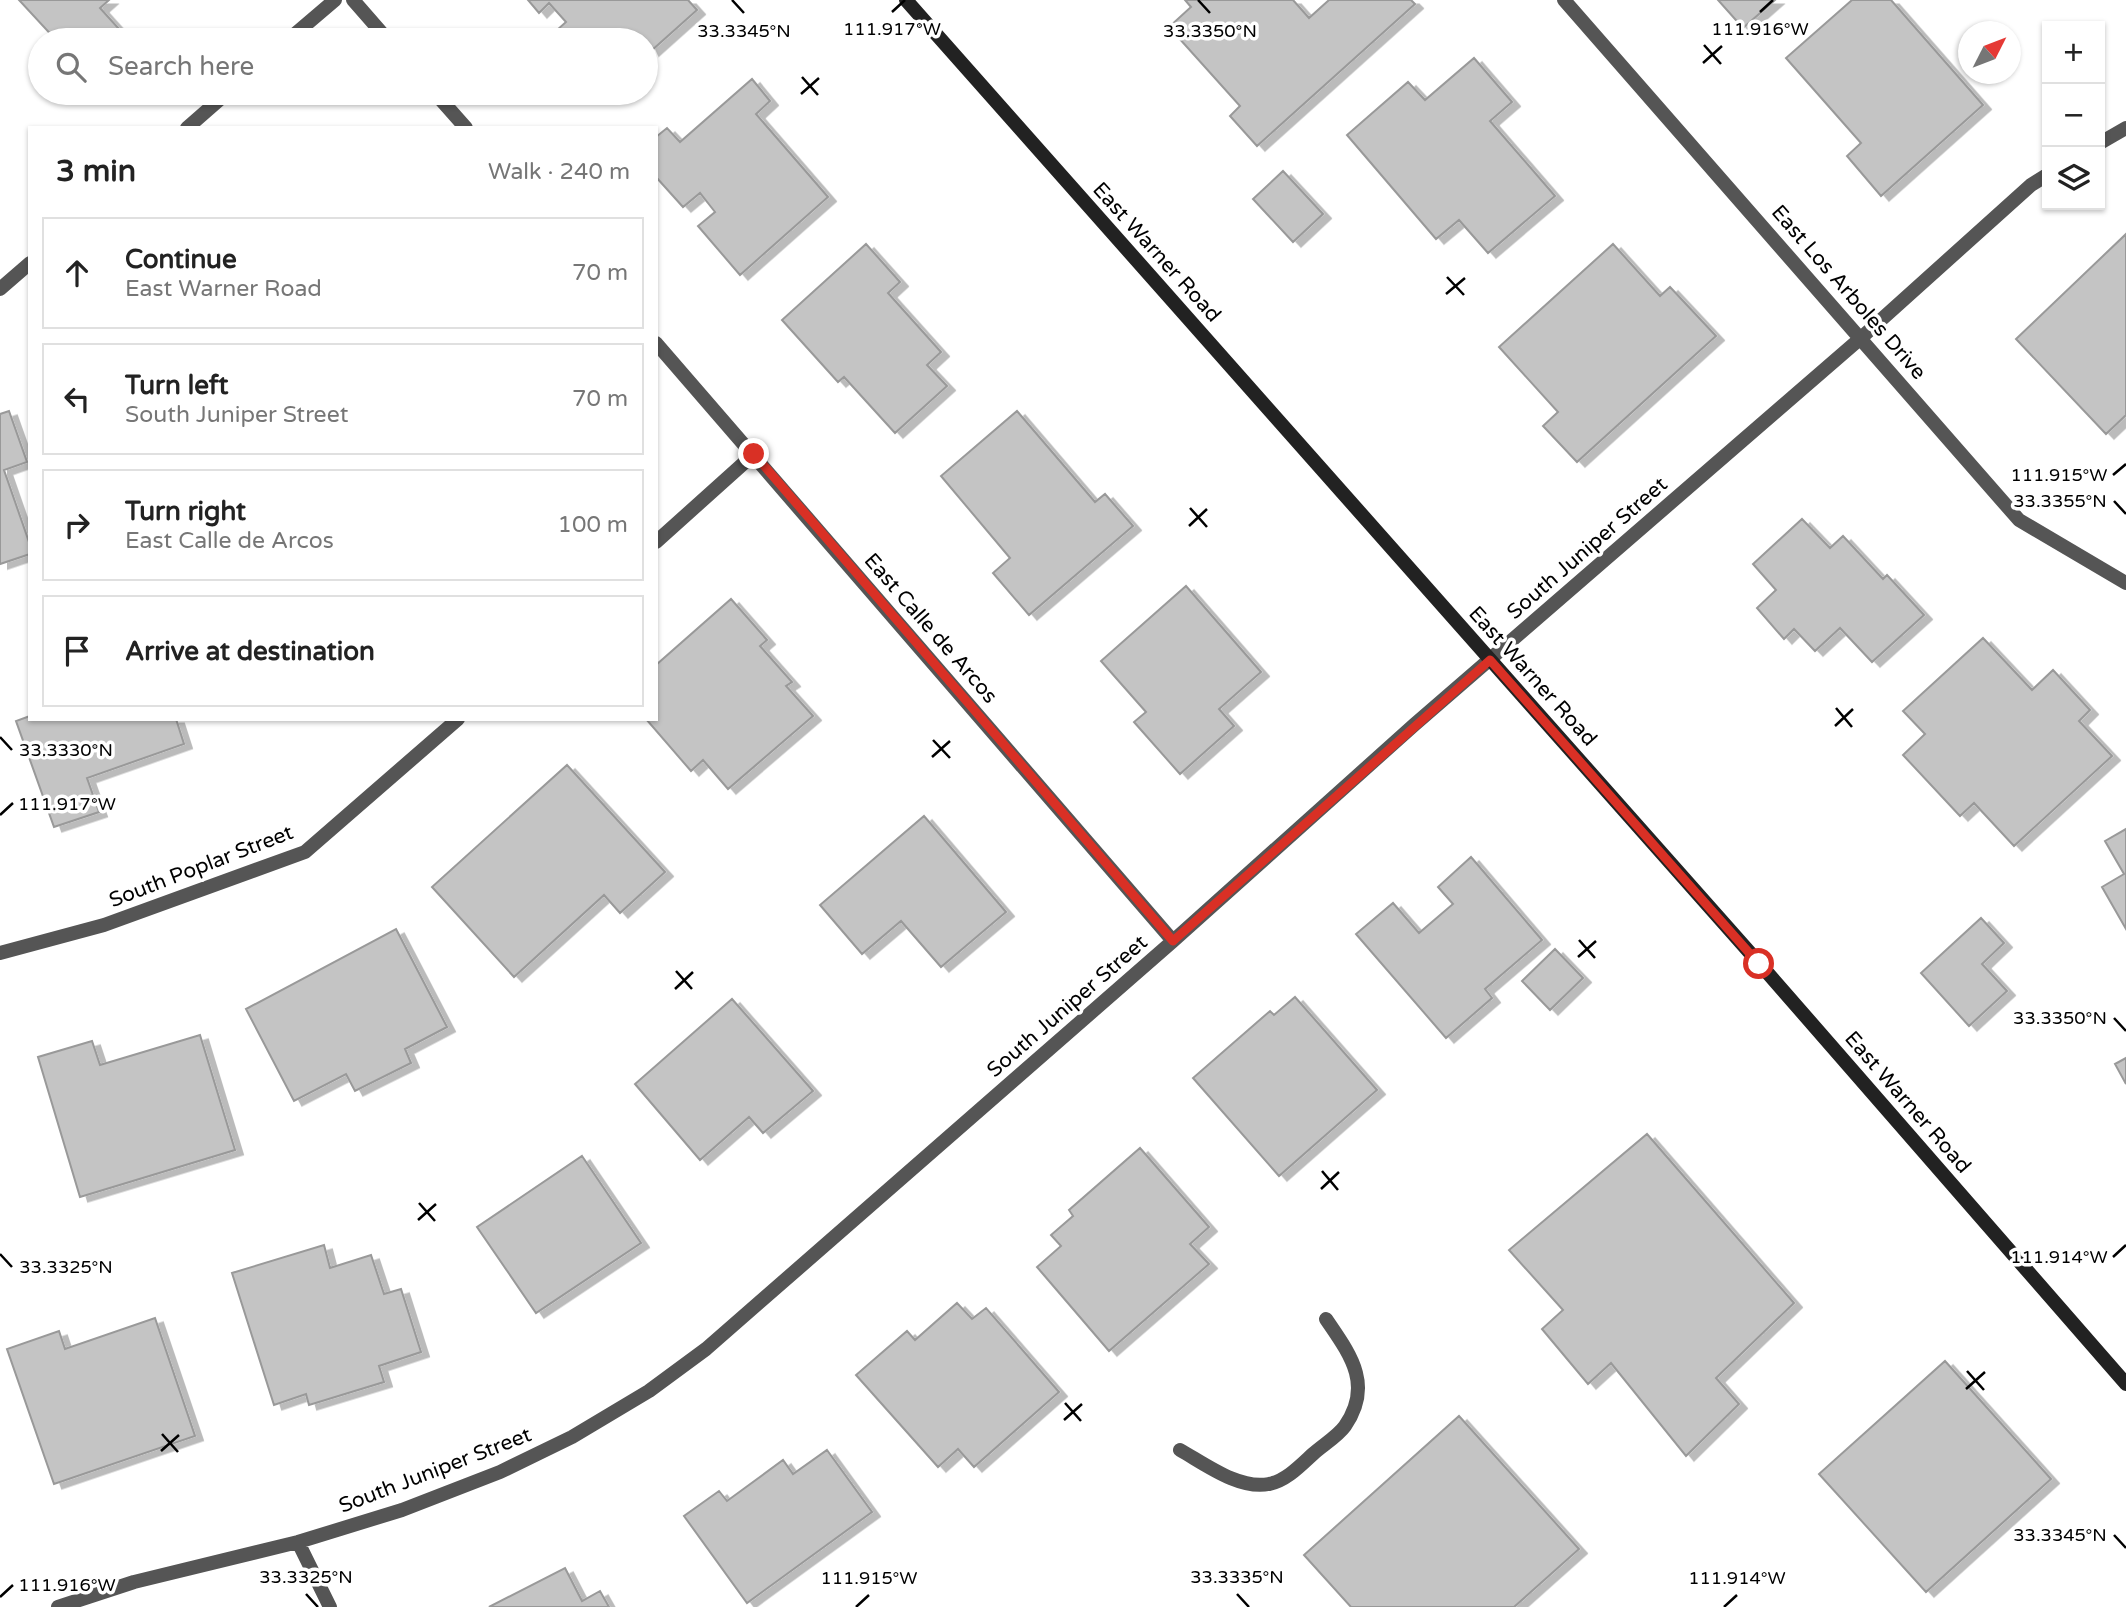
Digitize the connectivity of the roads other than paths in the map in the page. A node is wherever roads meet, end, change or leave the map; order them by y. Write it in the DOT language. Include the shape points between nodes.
graph roads {
  1 [pos="335,0"];
  2 [pos="352,0"];
  3 [pos="906,0"];
  4 [pos="1564,0"];
  5 [pos="302,28"];
  6 [pos="377,28"];
  7 [pos="213,105"];
  8 [pos="446,105"];
  9 [pos="189,126"];
  10 [pos="464,126"];
  11 [pos="2126,128"];
  12 [pos="2105,140"];
  13 [pos="2042,178"];
  14 [pos="28,265"];
  15 [pos="0,289"];
  16 [pos="1862,337"];
  17 [pos="658,346"];
  18 [pos="754,454"];
  19 [pos="658,540"];
  20 [pos="2126,583"];
  21 [pos="1490,660"];
  22 [pos="456,721"];
  23 [pos="1173,941"];
  24 [pos="0,953"];
  25 [pos="1326,1319"];
  26 [pos="2126,1384"];
  27 [pos="1180,1450"];
  28 [pos="298,1542"];
  29 [pos="58,1607"];
  30 [pos="330,1607"];
  1 -- 5 [label="street"];
  2 -- 6 [label="street"];
  3 -- 21 [label="main road, East Warner Road"];
  4 -- 16 [label="street, East Los Arboles Drive"];
  7 -- 9 [label="street"];
  8 -- 10 [label="street"];
  11 -- 12 [label="street"];
  13 -- 16 [label="street, South Juniper Street"];
  14 -- 15 [label="street"];
  16 -- 20 [label="street, East Los Arboles Drive" via="2019,520"];
  16 -- 21 [label="street, South Juniper Street"];
  17 -- 18 [label="street, East Calle de Arcos"];
  18 -- 19 [label="street"];
  18 -- 23 [label="street, East Calle de Arcos"];
  21 -- 23 [label="street, South Juniper Street"];
  21 -- 26 [label="main road, East Warner Road"];
  22 -- 24 [label="street, South Poplar Street" via="305,852 104,925"];
  23 -- 28 [label="street, South Juniper Street" via="706,1349 649,1391 572,1437 500,1472 402,1510"];
  25 -- 27 [label="street" via="1353,1359 1359,1382 1356,1404 1345,1426 1290,1474 1269,1484 1244,1483"];
  28 -- 29 [label="street, South Juniper Street" via="134,1582"];
  28 -- 30 [label="street"];
}
